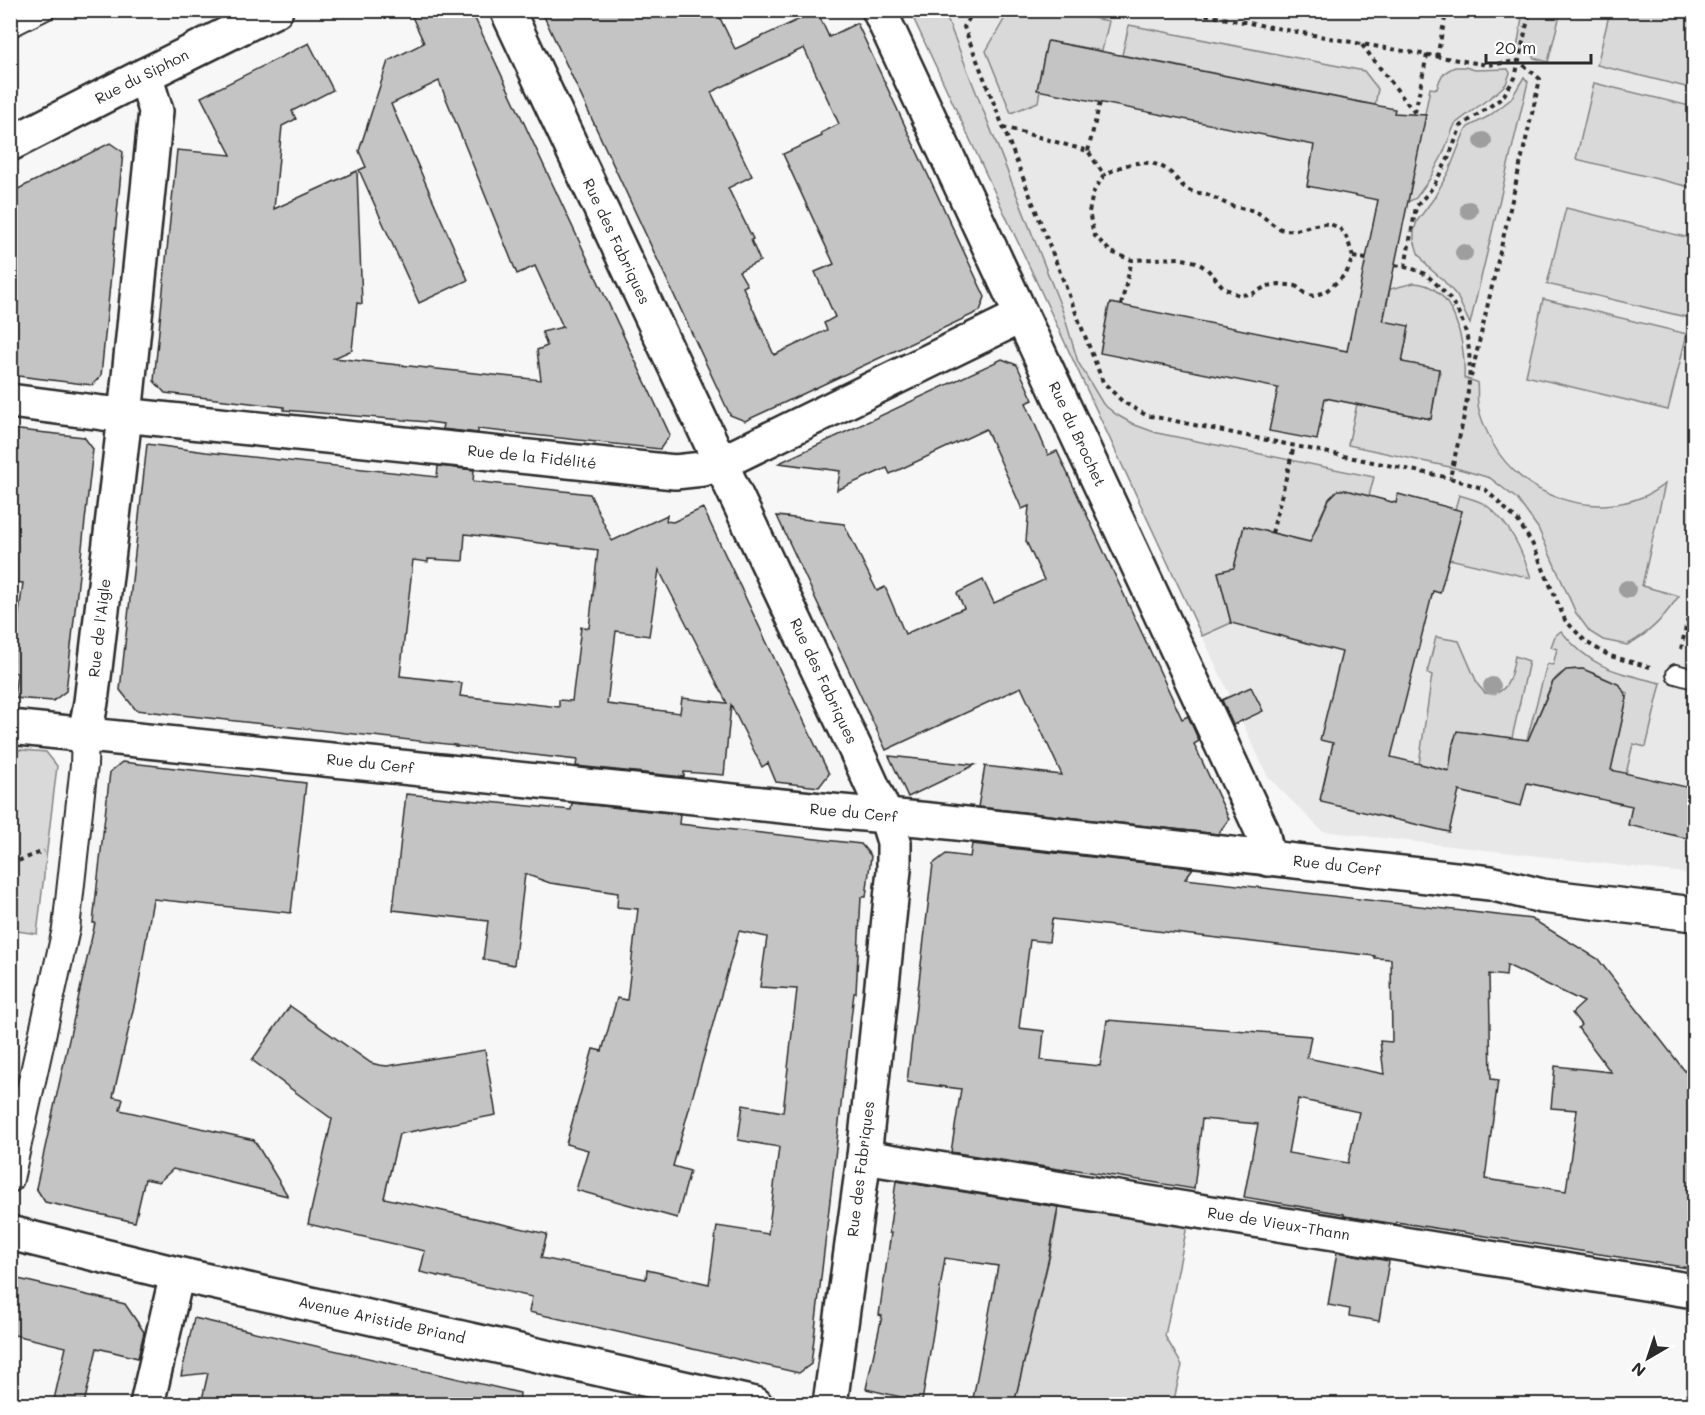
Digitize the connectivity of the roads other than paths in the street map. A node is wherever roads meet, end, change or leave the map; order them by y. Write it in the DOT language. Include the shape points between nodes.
graph roads {
  1 [pos="46,10"];
  2 [pos="276,10"];
  3 [pos="507,10"];
  4 [pos="879,10"];
  5 [pos="10,28"];
  6 [pos="145,75"];
  7 [pos="10,144"];
  8 [pos="1021,316"];
  9 [pos="10,401"];
  10 [pos="125,416"];
  11 [pos="721,463"];
  12 [pos="1676,674"];
  13 [pos="1695,679"];
  14 [pos="10,727"];
  15 [pos="85,735"];
  16 [pos="886,816"];
  17 [pos="1268,859"];
  18 [pos="1695,914"];
  19 [pos="864,1157"];
  20 [pos="10,1179"];
  21 [pos="10,1233"];
  22 [pos="177,1274"];
  23 [pos="1695,1290"];
  24 [pos="639,1392"];
  25 [pos="147,1404"];
  26 [pos="754,1404"];
  27 [pos="830,1404"];
  1 -- 5 [label="lane"];
  2 -- 6 [label="street, Rue du Siphon"];
  3 -- 11 [label="street, Rue des Fabriques"];
  4 -- 8 [label="street, Rue du Brochet"];
  6 -- 7 [label="street, Rue du Siphon"];
  6 -- 10 [label="street, Rue de l'Aigle" via="156,111"];
  8 -- 11 [label="street, Rue de la Fidélité"];
  8 -- 17 [label="street, Rue du Brochet" via="1262,831"];
  9 -- 10 [label="street, Rue de la Fidélité"];
  10 -- 11 [label="street, Rue de la Fidélité" via="675,472"];
  10 -- 15 [label="street, Rue de l'Aigle"];
  11 -- 16 [label="street, Rue des Fabriques"];
  12 -- 13 [label="lane"];
  14 -- 15 [label="street, Rue du Cerf"];
  15 -- 16 [label="street, Rue du Cerf"];
  15 -- 20 [label="street, Rue de l'Aigle" via="66,929"];
  16 -- 17 [label="street, Rue du Cerf"];
  16 -- 19 [label="street, Rue des Fabriques" via="894,842 894,870"];
  17 -- 18 [label="street, Rue du Cerf" via="1490,883 1542,897"];
  19 -- 23 [label="street, Rue de Vieux-Thann"];
  19 -- 27 [label="street, Rue des Fabriques"];
  21 -- 22 [label="street, Avenue Aristide Briand"];
  22 -- 24 [label="street, Avenue Aristide Briand"];
  22 -- 25 [label="street"];
  24 -- 26 [label="street, Avenue Aristide Briand"];
}
